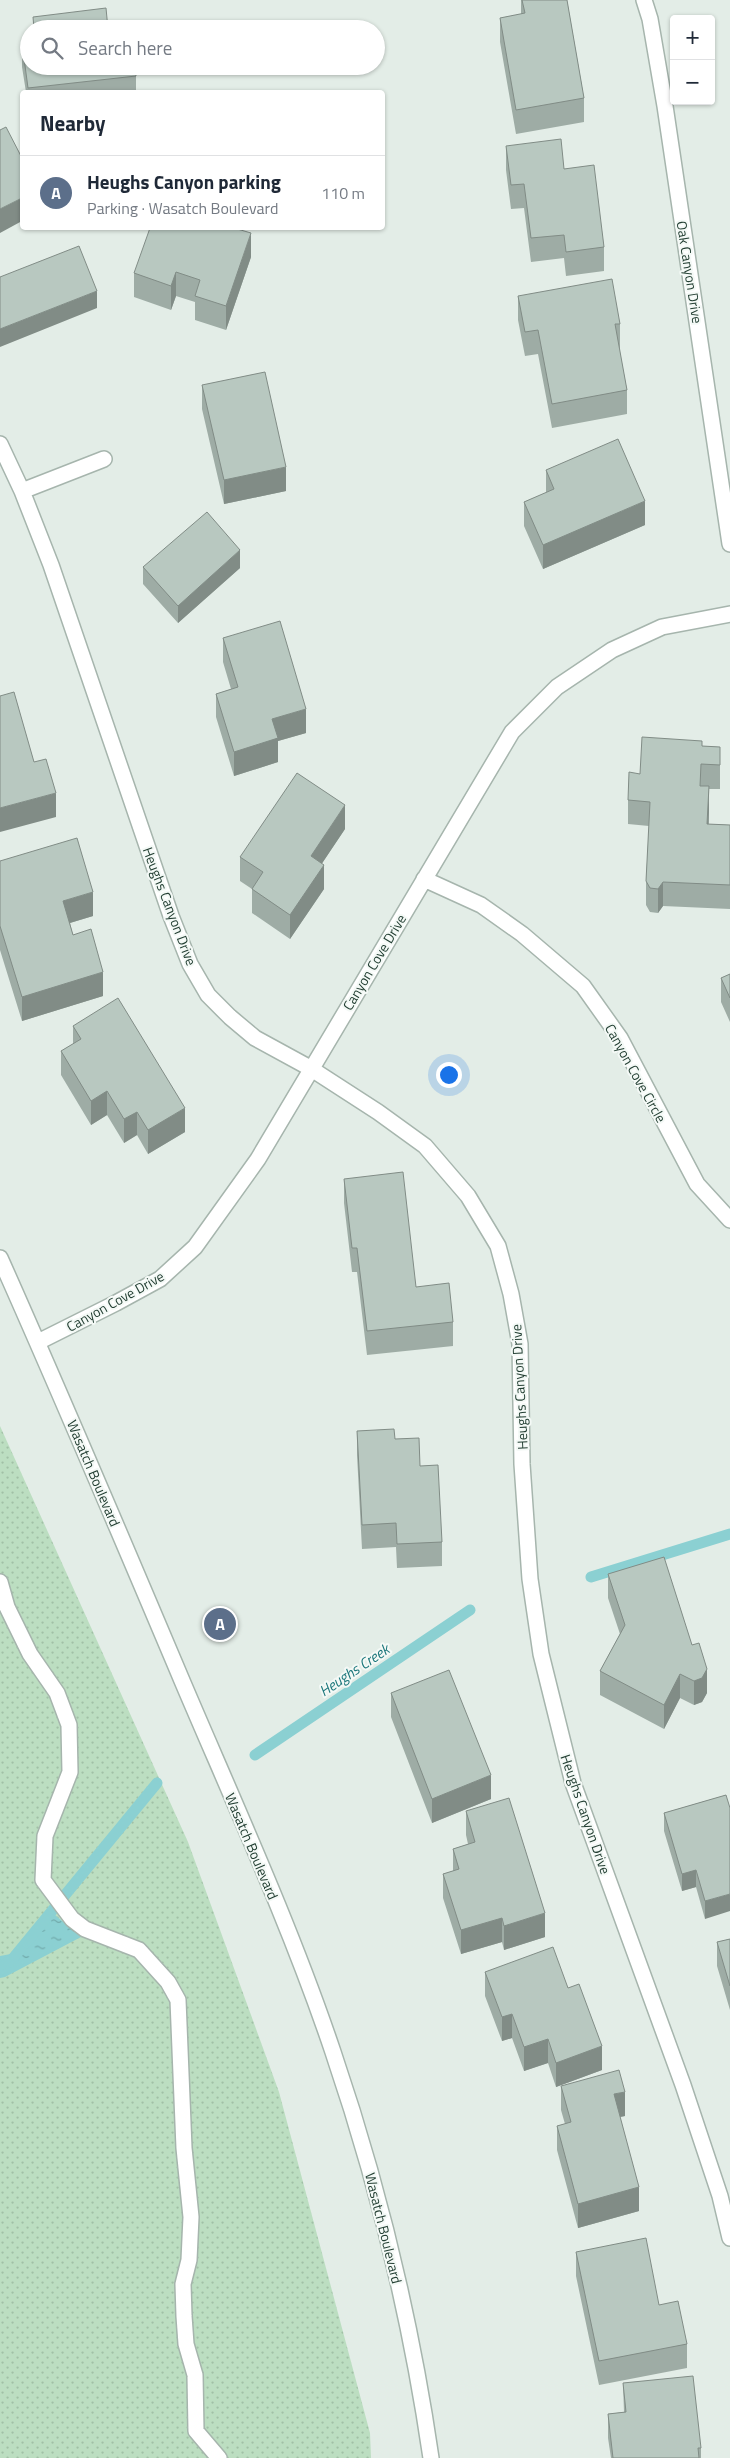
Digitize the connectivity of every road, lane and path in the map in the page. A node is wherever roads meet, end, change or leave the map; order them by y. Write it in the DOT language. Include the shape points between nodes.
graph roads {
  1 [pos="644,0"];
  2 [pos="0,444"];
  3 [pos="104,459"];
  4 [pos="22,491"];
  5 [pos="730,544"];
  6 [pos="730,614"];
  7 [pos="424,879"];
  8 [pos="310,1068"];
  9 [pos="730,1220"];
  10 [pos="0,1258"];
  11 [pos="38,1342"];
  12 [pos="0,1582"];
  13 [pos="730,2238"];
  14 [pos="219,2458"];
  15 [pos="431,2458"];
  1 -- 5 [label="street, Oak Canyon Drive" via="665,106"];
  2 -- 4 [label="street, Heughs Canyon Drive"];
  3 -- 4 [label="street"];
  4 -- 8 [label="street, Heughs Canyon Drive" via="80,649 170,916 190,964 208,995 236,1022 255,1038"];
  6 -- 7 [label="street, Canyon Cove Drive" via="662,627 612,650 558,686 512,732"];
  7 -- 8 [label="street, Canyon Cove Drive"];
  7 -- 9 [label="street, Canyon Cove Circle" via="481,905 522,934 583,986 620,1038 697,1184"];
  8 -- 11 [label="street, Canyon Cove Drive" via="258,1159 196,1248 160,1278 116,1304"];
  8 -- 13 [label="street, Heughs Canyon Drive" via="425,1146 468,1196 498,1246 520,1344 522,1464 530,1579 541,1654 573,1783 683,2085 720,2196"];
  10 -- 11 [label="street, Wasatch Boulevard"];
  11 -- 15 [label="street, Wasatch Boulevard" via="247,1833 306,1976 333,2052 383,2222"];
  12 -- 14 [label="street" via="7,1607 30,1654 57,1692 69,1725 70,1772 45,1836 43,1880 72,1919 84,1929 140,1950 168,1982 178,2000 190,2217 189,2260 183,2284 186,2344 195,2375 196,2431"];
}
